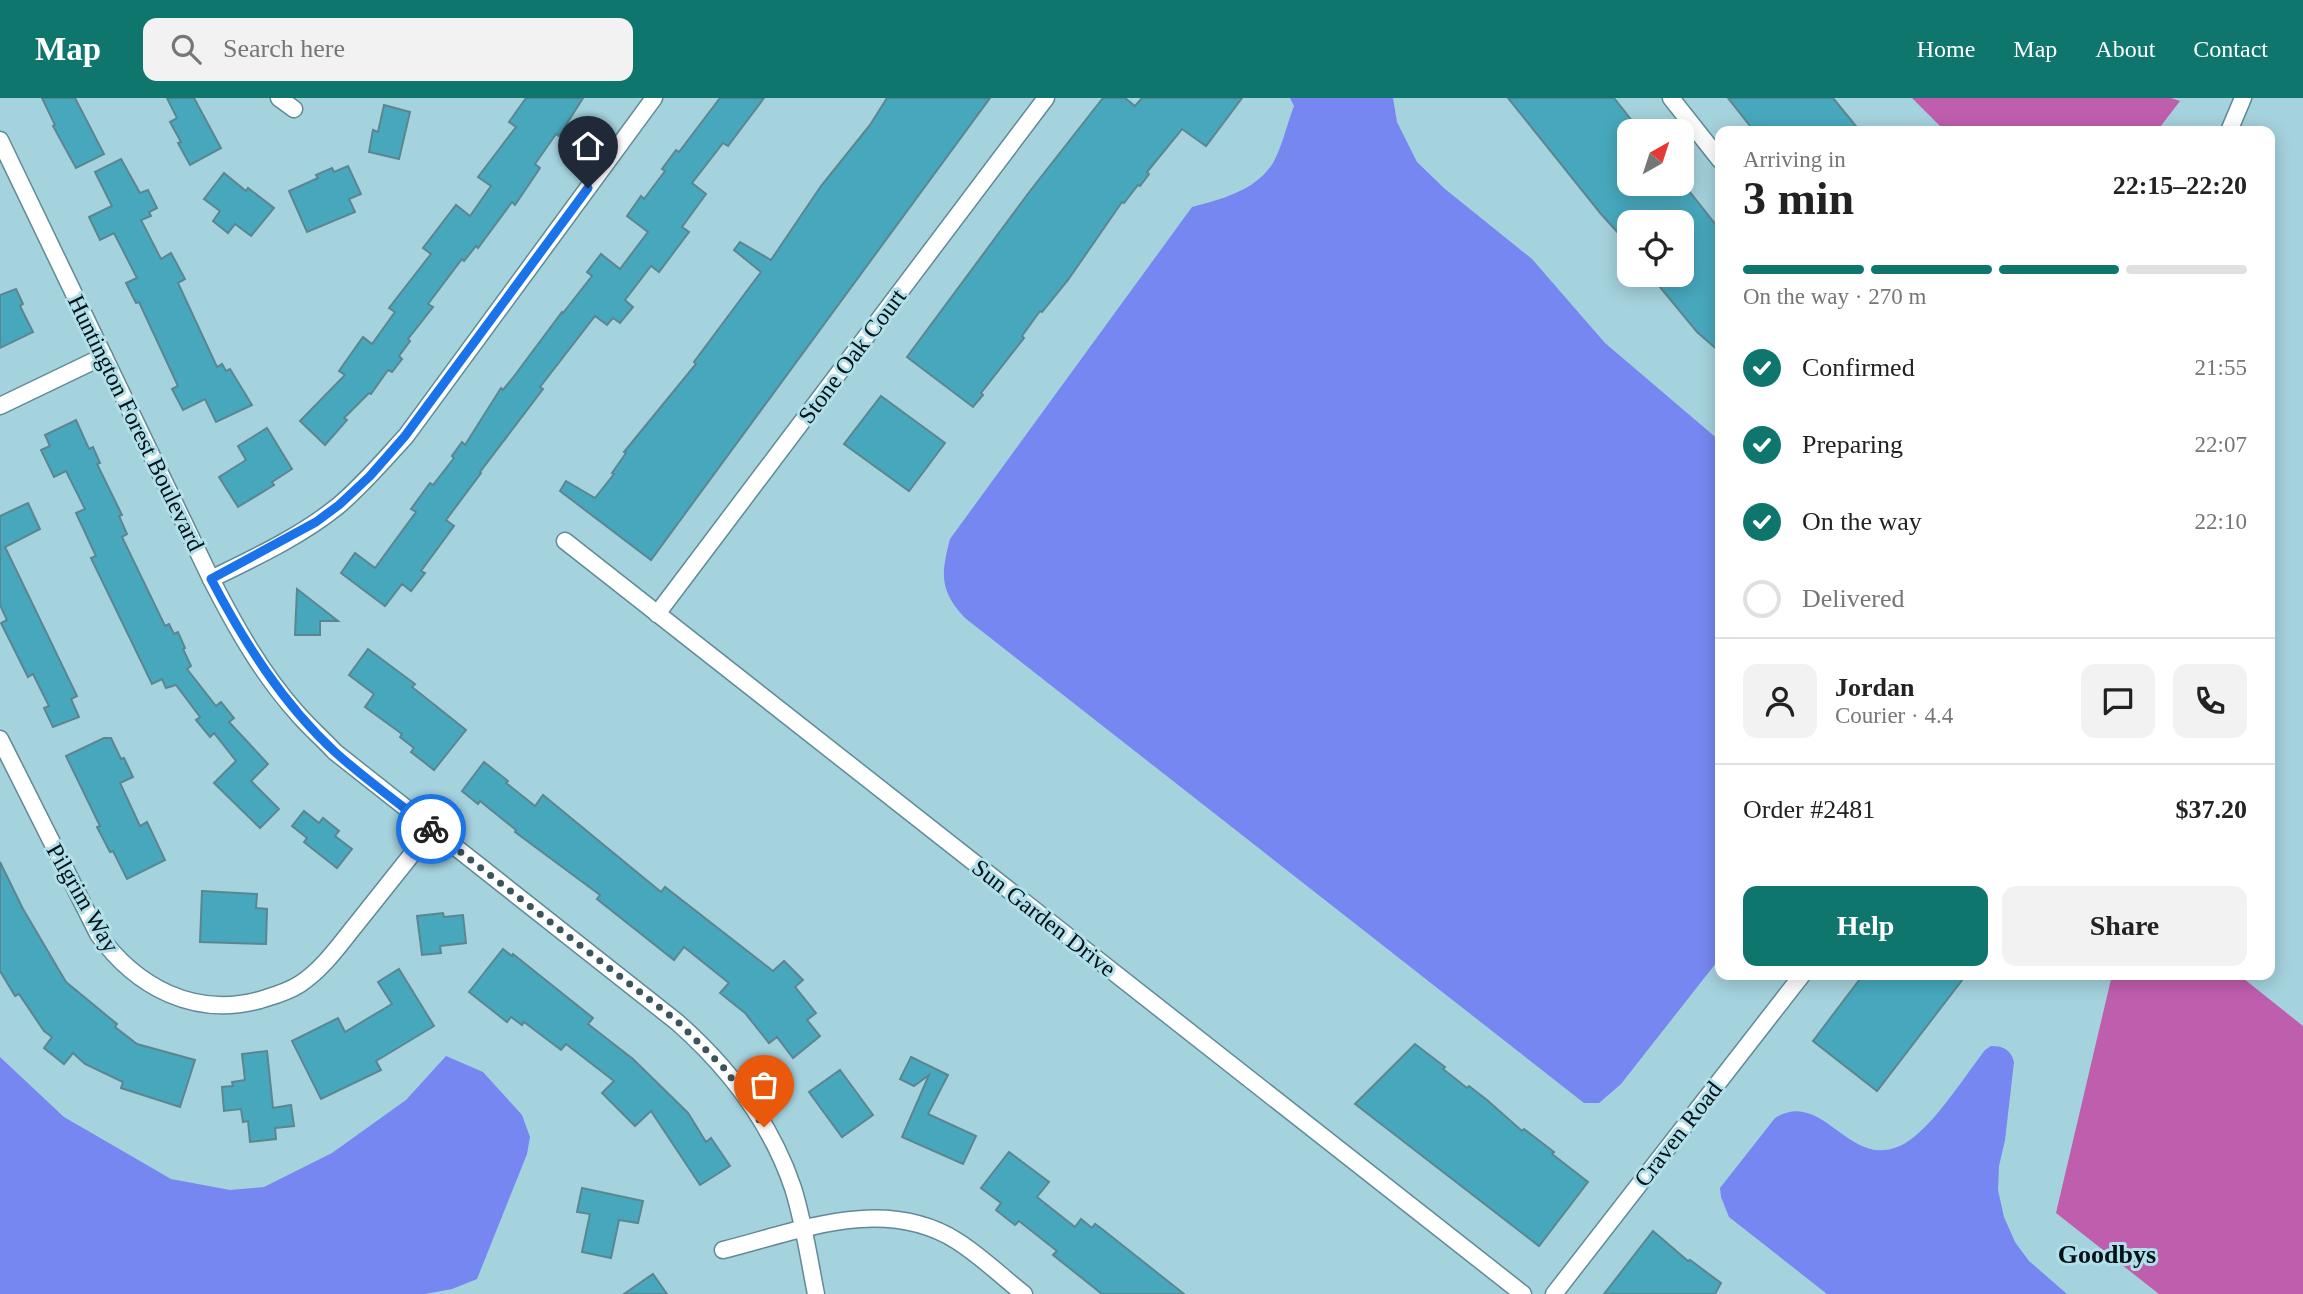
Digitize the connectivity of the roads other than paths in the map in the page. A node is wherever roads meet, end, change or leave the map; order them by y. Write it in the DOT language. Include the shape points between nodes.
graph roads {
  1 [pos="279,98"];
  2 [pos="654,98"];
  3 [pos="1046,98"];
  4 [pos="1671,98"];
  5 [pos="2243,98"];
  6 [pos="293,110"];
  7 [pos="2231,126"];
  8 [pos="0,141"];
  9 [pos="1715,154"];
  10 [pos="104,356"];
  11 [pos="0,406"];
  12 [pos="565,541"];
  13 [pos="211,579"];
  14 [pos="657,614"];
  15 [pos="0,739"];
  16 [pos="432,829"];
  17 [pos="1798,980"];
  18 [pos="804,1229"];
  19 [pos="723,1250"];
  20 [pos="816,1294"];
  21 [pos="1024,1294"];
  22 [pos="1523,1294"];
  23 [pos="1554,1294"];
  1 -- 6 [label="street"];
  2 -- 13 [label="street" via="405,436 370,476 316,522"];
  3 -- 14 [label="street, Stone Oak Court"];
  4 -- 9 [label="street"];
  5 -- 7 [label="street"];
  8 -- 10 [label="street, Huntington Forest Boulevard"];
  10 -- 11 [label="street"];
  10 -- 13 [label="street, Huntington Forest Boulevard"];
  12 -- 14 [label="street, Sun Garden Drive"];
  13 -- 16 [label="street, Huntington Forest Boulevard" via="229,614 297,713 335,752"];
  14 -- 22 [label="street, Sun Garden Drive"];
  15 -- 16 [label="street, Pilgrim Way" via="97,934 134,975 185,1000 250,1002 299,985 327,961"];
  16 -- 18 [label="street, Huntington Forest Boulevard" via="677,1021 726,1070 776,1148"];
  17 -- 23 [label="street, Craven Road"];
  18 -- 19 [label="street"];
  18 -- 20 [label="street, Huntington Forest Boulevard"];
  18 -- 21 [label="street" via="861,1217 923,1224 957,1241"];
}
